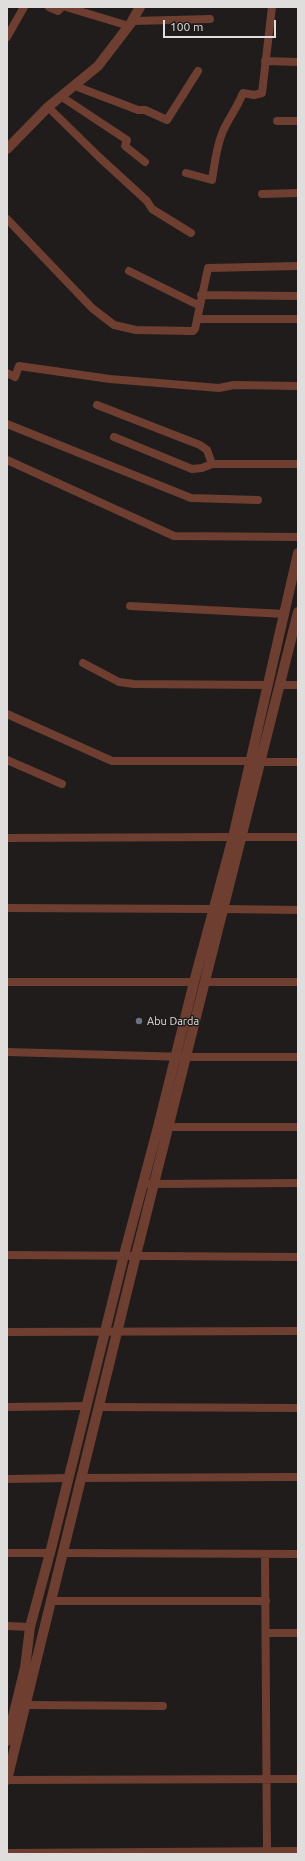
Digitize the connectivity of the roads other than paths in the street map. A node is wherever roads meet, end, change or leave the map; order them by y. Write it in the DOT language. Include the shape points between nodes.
graph roads {
  1 [pos="24,7"];
  2 [pos="49,7"];
  3 [pos="62,7"];
  4 [pos="66,7"];
  5 [pos="140,7"];
  6 [pos="272,7"];
  7 [pos="210,19"];
  8 [pos="131,23"];
  9 [pos="7,37"];
  10 [pos="266,61"];
  11 [pos="298,62"];
  12 [pos="198,71"];
  13 [pos="75,86"];
  14 [pos="62,97"];
  15 [pos="48,107"];
  16 [pos="277,121"];
  17 [pos="298,121"];
  18 [pos="7,149"];
  19 [pos="145,162"];
  20 [pos="186,173"];
  21 [pos="298,193"];
  22 [pos="262,194"];
  23 [pos="7,219"];
  24 [pos="191,234"];
  25 [pos="298,266"];
  26 [pos="129,271"];
  27 [pos="202,295"];
  28 [pos="298,296"];
  29 [pos="200,306"];
  30 [pos="197,319"];
  31 [pos="298,319"];
  32 [pos="7,373"];
  33 [pos="298,386"];
  34 [pos="97,405"];
  35 [pos="7,424"];
  36 [pos="114,438"];
  37 [pos="7,460"];
  38 [pos="212,464"];
  39 [pos="298,464"];
  40 [pos="258,500"];
  41 [pos="298,538"];
  42 [pos="298,553"];
  43 [pos="130,606"];
  44 [pos="298,613"];
  45 [pos="285,614"];
  46 [pos="83,663"];
  47 [pos="267,685"];
  48 [pos="280,685"];
  49 [pos="298,685"];
  50 [pos="7,714"];
  51 [pos="7,760"];
  52 [pos="250,762"];
  53 [pos="261,762"];
  54 [pos="298,762"];
  55 [pos="62,784"];
  56 [pos="237,837"];
  57 [pos="298,837"];
  58 [pos="7,838"];
  59 [pos="7,908"];
  60 [pos="219,909"];
  61 [pos="298,910"];
  62 [pos="7,982"];
  63 [pos="194,982"];
  64 [pos="205,982"];
  65 [pos="298,982"];
  66 [pos="7,1052"];
  67 [pos="181,1057"];
  68 [pos="298,1057"];
  69 [pos="163,1127"];
  70 [pos="298,1127"];
  71 [pos="298,1183"];
  72 [pos="143,1184"];
  73 [pos="154,1184"];
  74 [pos="7,1255"];
  75 [pos="124,1255"];
  76 [pos="136,1255"];
  77 [pos="298,1257"];
  78 [pos="298,1330"];
  79 [pos="7,1332"];
  80 [pos="105,1332"];
  81 [pos="117,1332"];
  82 [pos="86,1406"];
  83 [pos="7,1407"];
  84 [pos="99,1407"];
  85 [pos="298,1408"];
  86 [pos="298,1477"];
  87 [pos="69,1478"];
  88 [pos="81,1478"];
  89 [pos="7,1479"];
  90 [pos="7,1553"];
  91 [pos="50,1553"];
  92 [pos="63,1553"];
  93 [pos="298,1554"];
  94 [pos="265,1555"];
  95 [pos="51,1601"];
  96 [pos="266,1601"];
  97 [pos="7,1626"];
  98 [pos="30,1627"];
  99 [pos="266,1633"];
  100 [pos="298,1633"];
  101 [pos="26,1705"];
  102 [pos="163,1706"];
  103 [pos="11,1710"];
  104 [pos="7,1741"];
  105 [pos="267,1779"];
  106 [pos="298,1779"];
  107 [pos="7,1780"];
  108 [pos="298,1851"];
  109 [pos="7,1853"];
  110 [pos="267,1853"];
  1 -- 9 [label="street"];
  2 -- 3 [label="street" via="58,11"];
  4 -- 8 [label="street"];
  5 -- 8 [label="street"];
  6 -- 10 [label="street"];
  7 -- 8 [label="street"];
  8 -- 13 [label="street" via="98,66"];
  10 -- 11 [label="street"];
  10 -- 20 [label="street" via="262,93 254,95 243,92 223,132 216,151 212,180"];
  12 -- 13 [label="street" via="167,120"];
  13 -- 14 [label="street"];
  14 -- 15 [label="street"];
  14 -- 19 [label="street" via="127,140 125,146"];
  15 -- 18 [label="street"];
  15 -- 24 [label="street" via="147,201 152,209"];
  16 -- 17 [label="street"];
  21 -- 22 [label="street"];
  23 -- 30 [label="street" via="92,308 114,324 136,330 192,331"];
  25 -- 27 [label="street" via="208,268"];
  26 -- 29 [label="street"];
  27 -- 28 [label="street"];
  27 -- 29 [label="street"];
  29 -- 30 [label="street"];
  30 -- 31 [label="street"];
  32 -- 33 [label="street" via="15,377 19,366 110,379 219,388 234,385"];
  34 -- 38 [label="street" via="200,445 207,450"];
  35 -- 40 [label="street" via="190,498"];
  36 -- 38 [label="street" via="192,469"];
  37 -- 41 [label="street" via="174,536"];
  38 -- 39 [label="street"];
  42 -- 45 [label="street"];
  43 -- 45 [label="street"];
  44 -- 48 [label="street"];
  45 -- 47 [label="street"];
  46 -- 47 [label="street" via="119,682 134,684"];
  47 -- 52 [label="street"];
  48 -- 49 [label="street"];
  48 -- 53 [label="street"];
  50 -- 52 [label="street" via="112,761"];
  51 -- 55 [label="street"];
  52 -- 56 [label="street"];
  53 -- 54 [label="street"];
  53 -- 56 [label="street"];
  56 -- 57 [label="street"];
  56 -- 58 [label="street"];
  56 -- 60 [label="street"];
  59 -- 60 [label="street"];
  60 -- 61 [label="street"];
  60 -- 63 [label="street"];
  60 -- 64 [label="street"];
  62 -- 63 [label="street"];
  63 -- 67 [label="street"];
  64 -- 65 [label="street"];
  64 -- 67 [label="street"];
  66 -- 67 [label="street"];
  67 -- 68 [label="street"];
  67 -- 69 [label="street"];
  69 -- 70 [label="street"];
  69 -- 72 [label="street"];
  69 -- 73 [label="street"];
  71 -- 73 [label="street"];
  72 -- 73 [label="street"];
  72 -- 75 [label="street"];
  73 -- 76 [label="street"];
  74 -- 75 [label="street"];
  75 -- 76 [label="street"];
  75 -- 80 [label="street"];
  76 -- 77 [label="street"];
  76 -- 81 [label="street"];
  78 -- 81 [label="street"];
  79 -- 80 [label="street"];
  80 -- 81 [label="street"];
  80 -- 82 [label="street"];
  81 -- 84 [label="street"];
  82 -- 83 [label="street"];
  82 -- 87 [label="street"];
  84 -- 85 [label="street"];
  84 -- 88 [label="street"];
  86 -- 88 [label="street"];
  87 -- 89 [label="street"];
  87 -- 91 [label="street"];
  88 -- 92 [label="street"];
  90 -- 91 [label="street"];
  91 -- 98 [label="street"];
  92 -- 94 [label="street"];
  92 -- 95 [label="street"];
  93 -- 94 [label="street"];
  94 -- 96 [label="street"];
  95 -- 96 [label="street"];
  95 -- 101 [label="street"];
  96 -- 99 [label="street"];
  97 -- 98 [label="street"];
  98 -- 103 [label="street" via="25,1668"];
  99 -- 100 [label="street"];
  99 -- 105 [label="street"];
  101 -- 102 [label="street"];
  101 -- 107 [label="street"];
  103 -- 104 [label="street"];
  105 -- 106 [label="street"];
  105 -- 107 [label="street"];
  105 -- 110 [label="street"];
  108 -- 110 [label="street"];
  109 -- 110 [label="street"];
}
